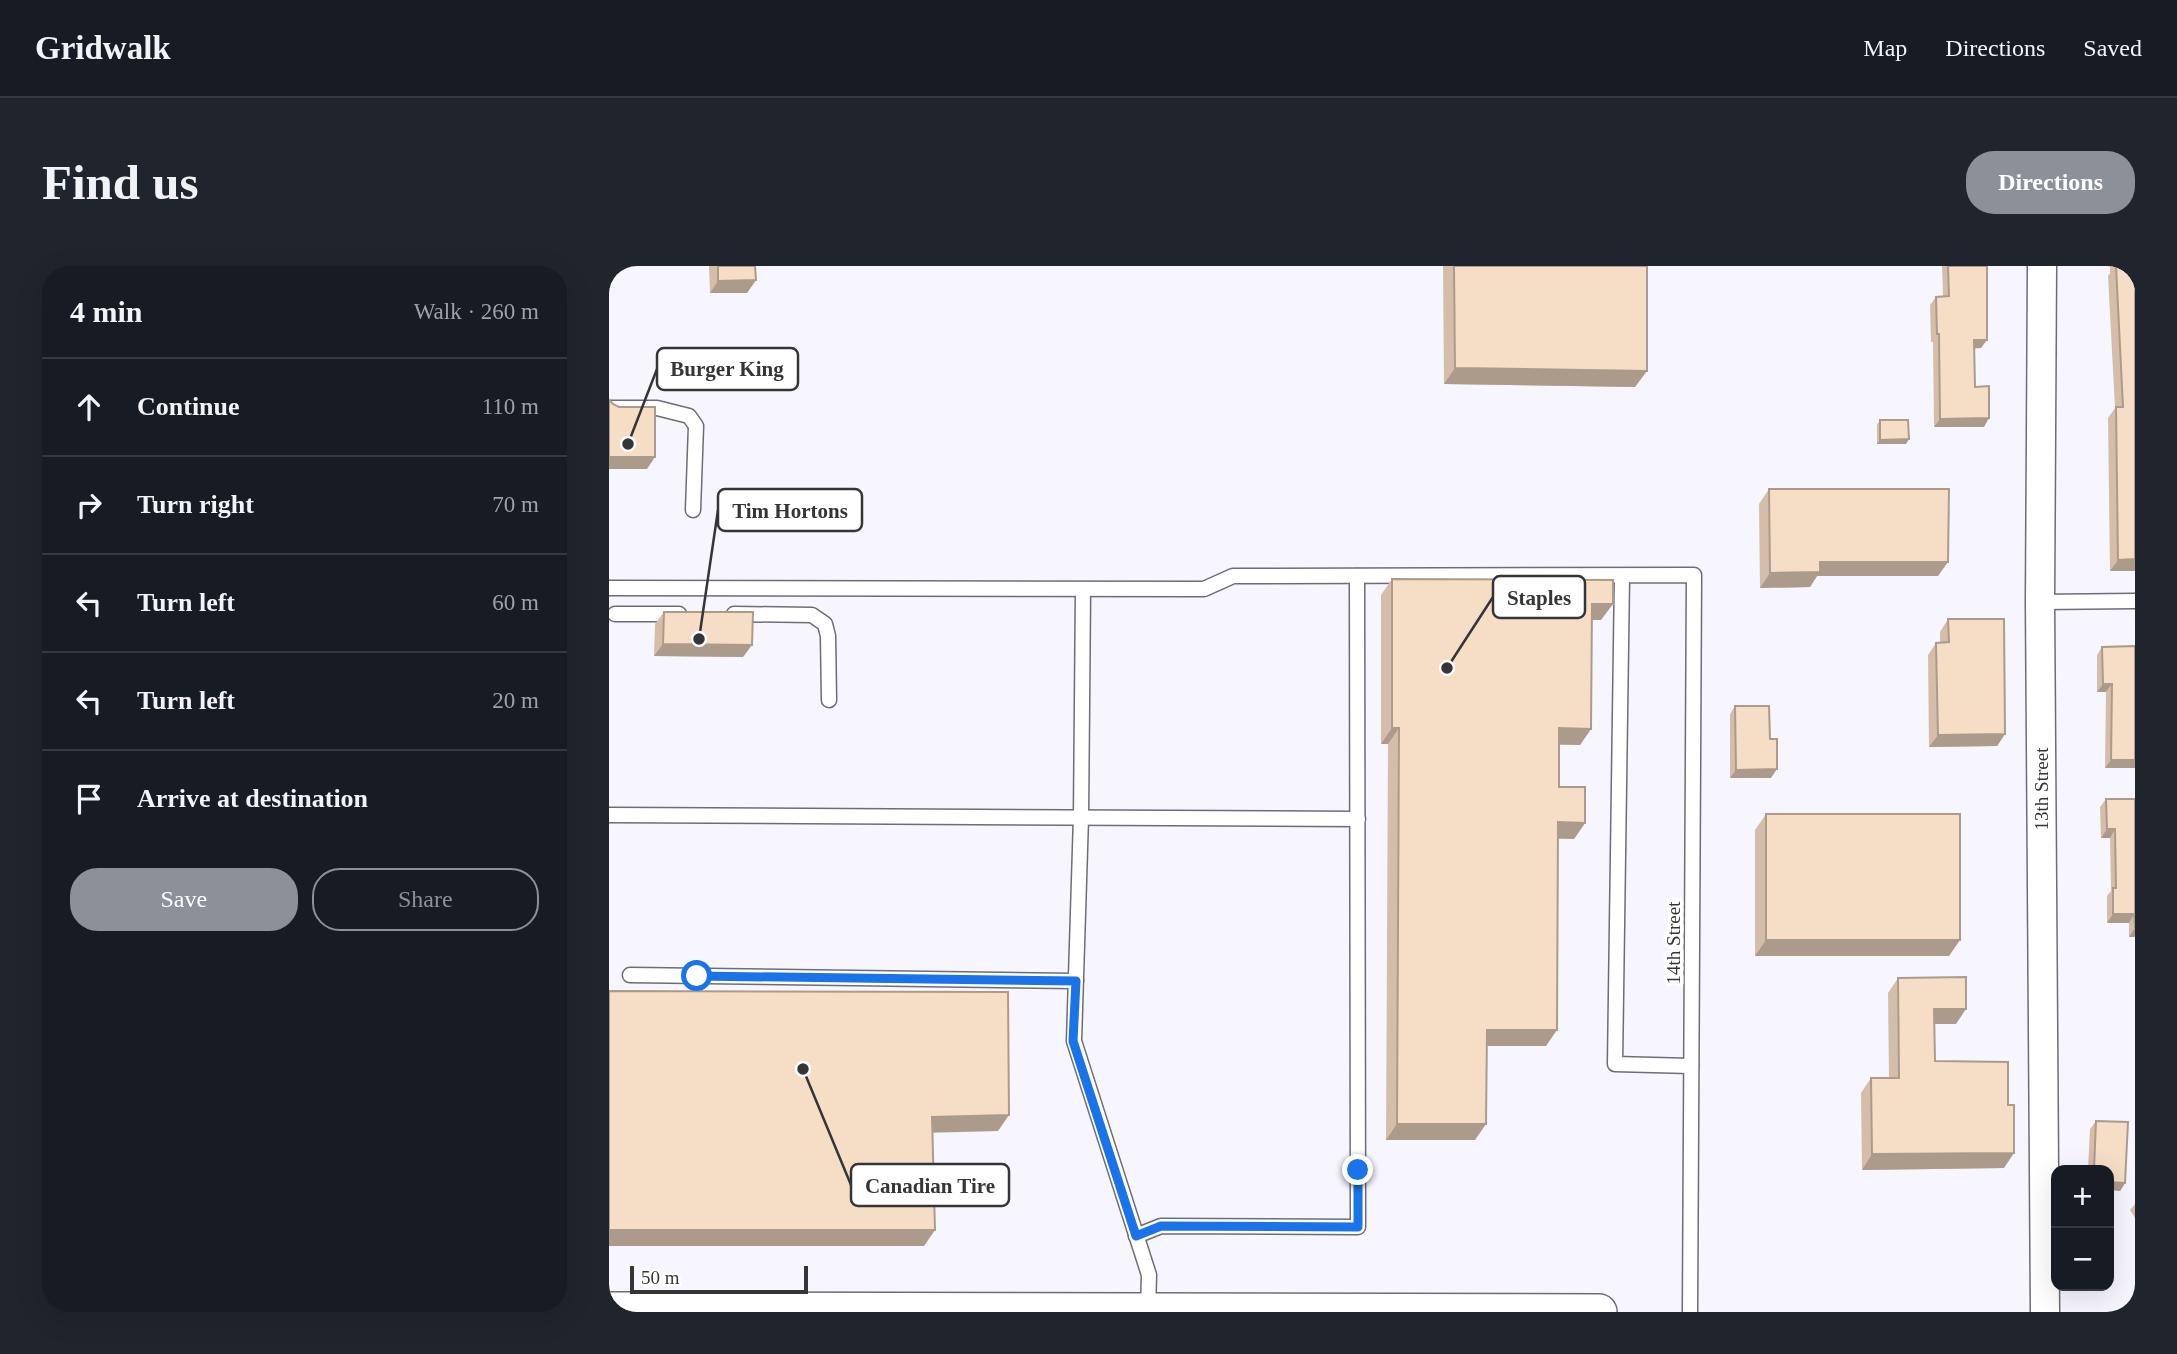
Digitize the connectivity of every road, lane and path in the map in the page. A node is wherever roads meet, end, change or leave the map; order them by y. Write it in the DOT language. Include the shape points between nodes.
graph roads {
  1 [pos="2042,266"];
  2 [pos="609,408"];
  3 [pos="693,510"];
  4 [pos="1357,576"];
  5 [pos="1622,576"];
  6 [pos="609,588"];
  7 [pos="1083,590"];
  8 [pos="2135,601"];
  9 [pos="2040,602"];
  10 [pos="615,614"];
  11 [pos="694,614"];
  12 [pos="720,614"];
  13 [pos="829,700"];
  14 [pos="609,815"];
  15 [pos="1081,817"];
  16 [pos="1357,819"];
  17 [pos="630,975"];
  18 [pos="1076,981"];
  19 [pos="1691,1066"];
  20 [pos="1136,1236"];
  21 [pos="609,1310"];
  22 [pos="1148,1311"];
  23 [pos="1504,1311"];
  24 [pos="1599,1312"];
  25 [pos="1690,1312"];
  26 [pos="2045,1312"];
  1 -- 9 [label="street, 13th Street"];
  2 -- 3 [label="lane" via="657,408 689,416 696,426"];
  4 -- 5 [label="lane"];
  4 -- 7 [label="lane" via="1233,576 1204,589"];
  4 -- 16 [label="lane"];
  5 -- 19 [label="lane, 14th Street" via="1695,575"];
  5 -- 19 [label="lane" via="1615,1064"];
  6 -- 7 [label="lane"];
  7 -- 15 [label="lane"];
  8 -- 9 [label="lane"];
  9 -- 26 [label="street, 13th Street"];
  10 -- 11 [label="lane"];
  12 -- 13 [label="lane" via="813,615 825,624"];
  14 -- 15 [label="lane"];
  15 -- 16 [label="lane"];
  15 -- 18 [label="lane"];
  16 -- 20 [label="lane" via="1358,1227 1161,1226"];
  17 -- 18 [label="lane"];
  18 -- 20 [label="lane" via="1073,1041"];
  19 -- 25 [label="lane, 14th Street"];
  20 -- 22 [label="lane" via="1149,1275"];
  21 -- 22 [label="street"];
  22 -- 23 [label="street"];
  23 -- 24 [label="street"];
}
